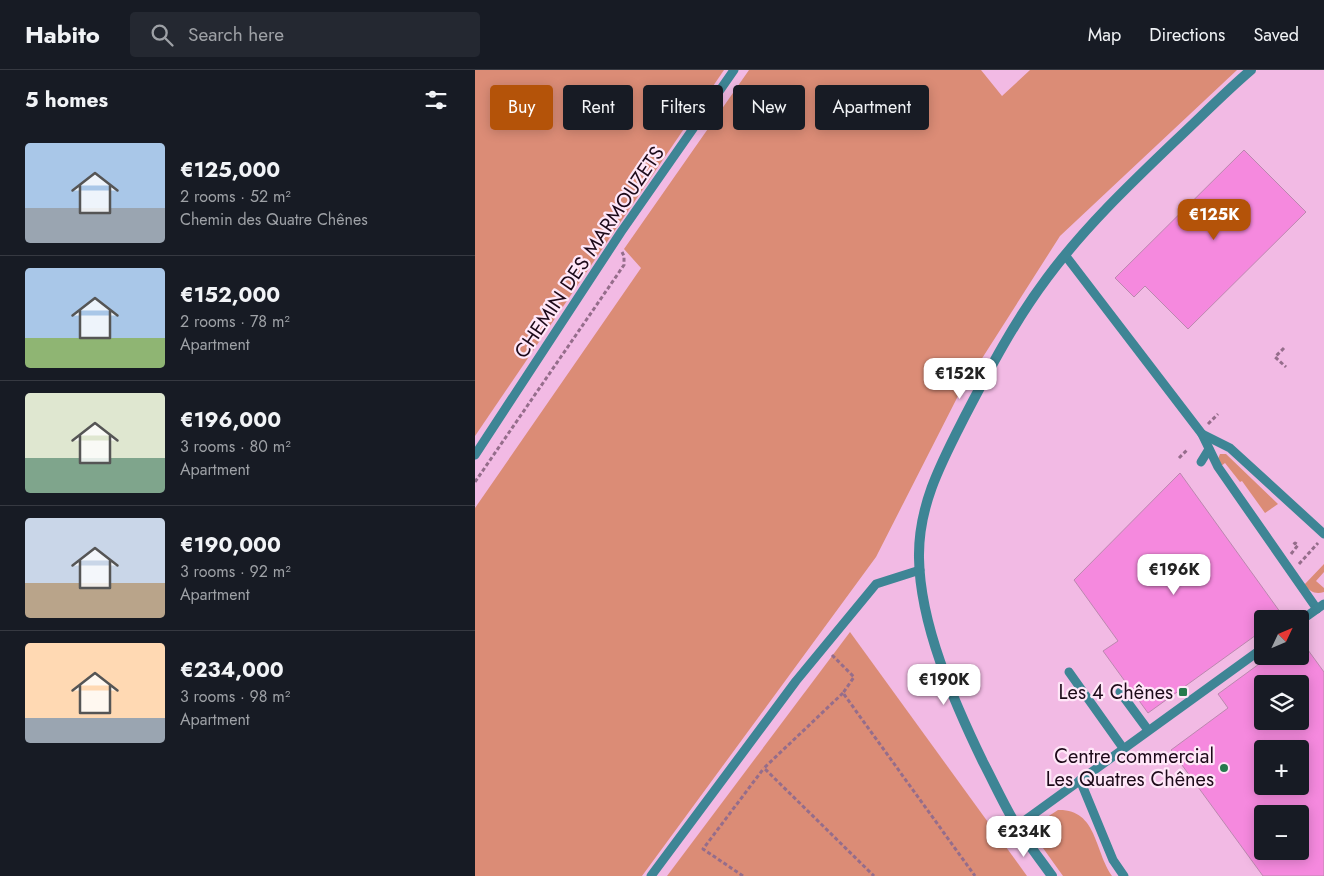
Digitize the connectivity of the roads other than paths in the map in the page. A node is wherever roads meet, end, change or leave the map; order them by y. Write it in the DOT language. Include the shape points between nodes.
graph roads {
  1 [pos="733,70"];
  2 [pos="1251,70"];
  3 [pos="1065,255"];
  4 [pos="1202,434"];
  5 [pos="1209,449"];
  6 [pos="475,455"];
  7 [pos="1201,462"];
  8 [pos="1324,536"];
  9 [pos="919,570"];
  10 [pos="1321,607"];
  11 [pos="1309,615"];
  12 [pos="1254,654"];
  13 [pos="1069,672"];
  14 [pos="1120,692"];
  15 [pos="1148,730"];
  16 [pos="1123,748"];
  17 [pos="1079,780"];
  18 [pos="1017,826"];
  19 [pos="651,876"];
  20 [pos="1053,876"];
  21 [pos="1124,876"];
  1 -- 6 [label="lane, CHEMIN DES MARMOUZETS" via="614,243"];
  2 -- 3 [label="street" via="1122,192"];
  3 -- 4 [label="lane"];
  3 -- 9 [label="street" via="1009,335 939,468 922,523"];
  4 -- 5 [label="lane"];
  4 -- 8 [label="lane" via="1230,448"];
  5 -- 7 [label="lane"];
  5 -- 10 [label="lane" via="1218,467 1292,572"];
  9 -- 18 [label="street" via="927,613 946,677 971,737"];
  9 -- 19 [label="lane" via="876,584 784,697"];
  10 -- 11 [label="lane"];
  12 -- 15 [label="lane"];
  13 -- 16 [label="lane"];
  14 -- 15 [label="lane"];
  15 -- 16 [label="lane"];
  16 -- 17 [label="lane"];
  17 -- 18 [label="lane"];
  17 -- 21 [label="lane" via="1113,860"];
  18 -- 20 [label="street"];
}
